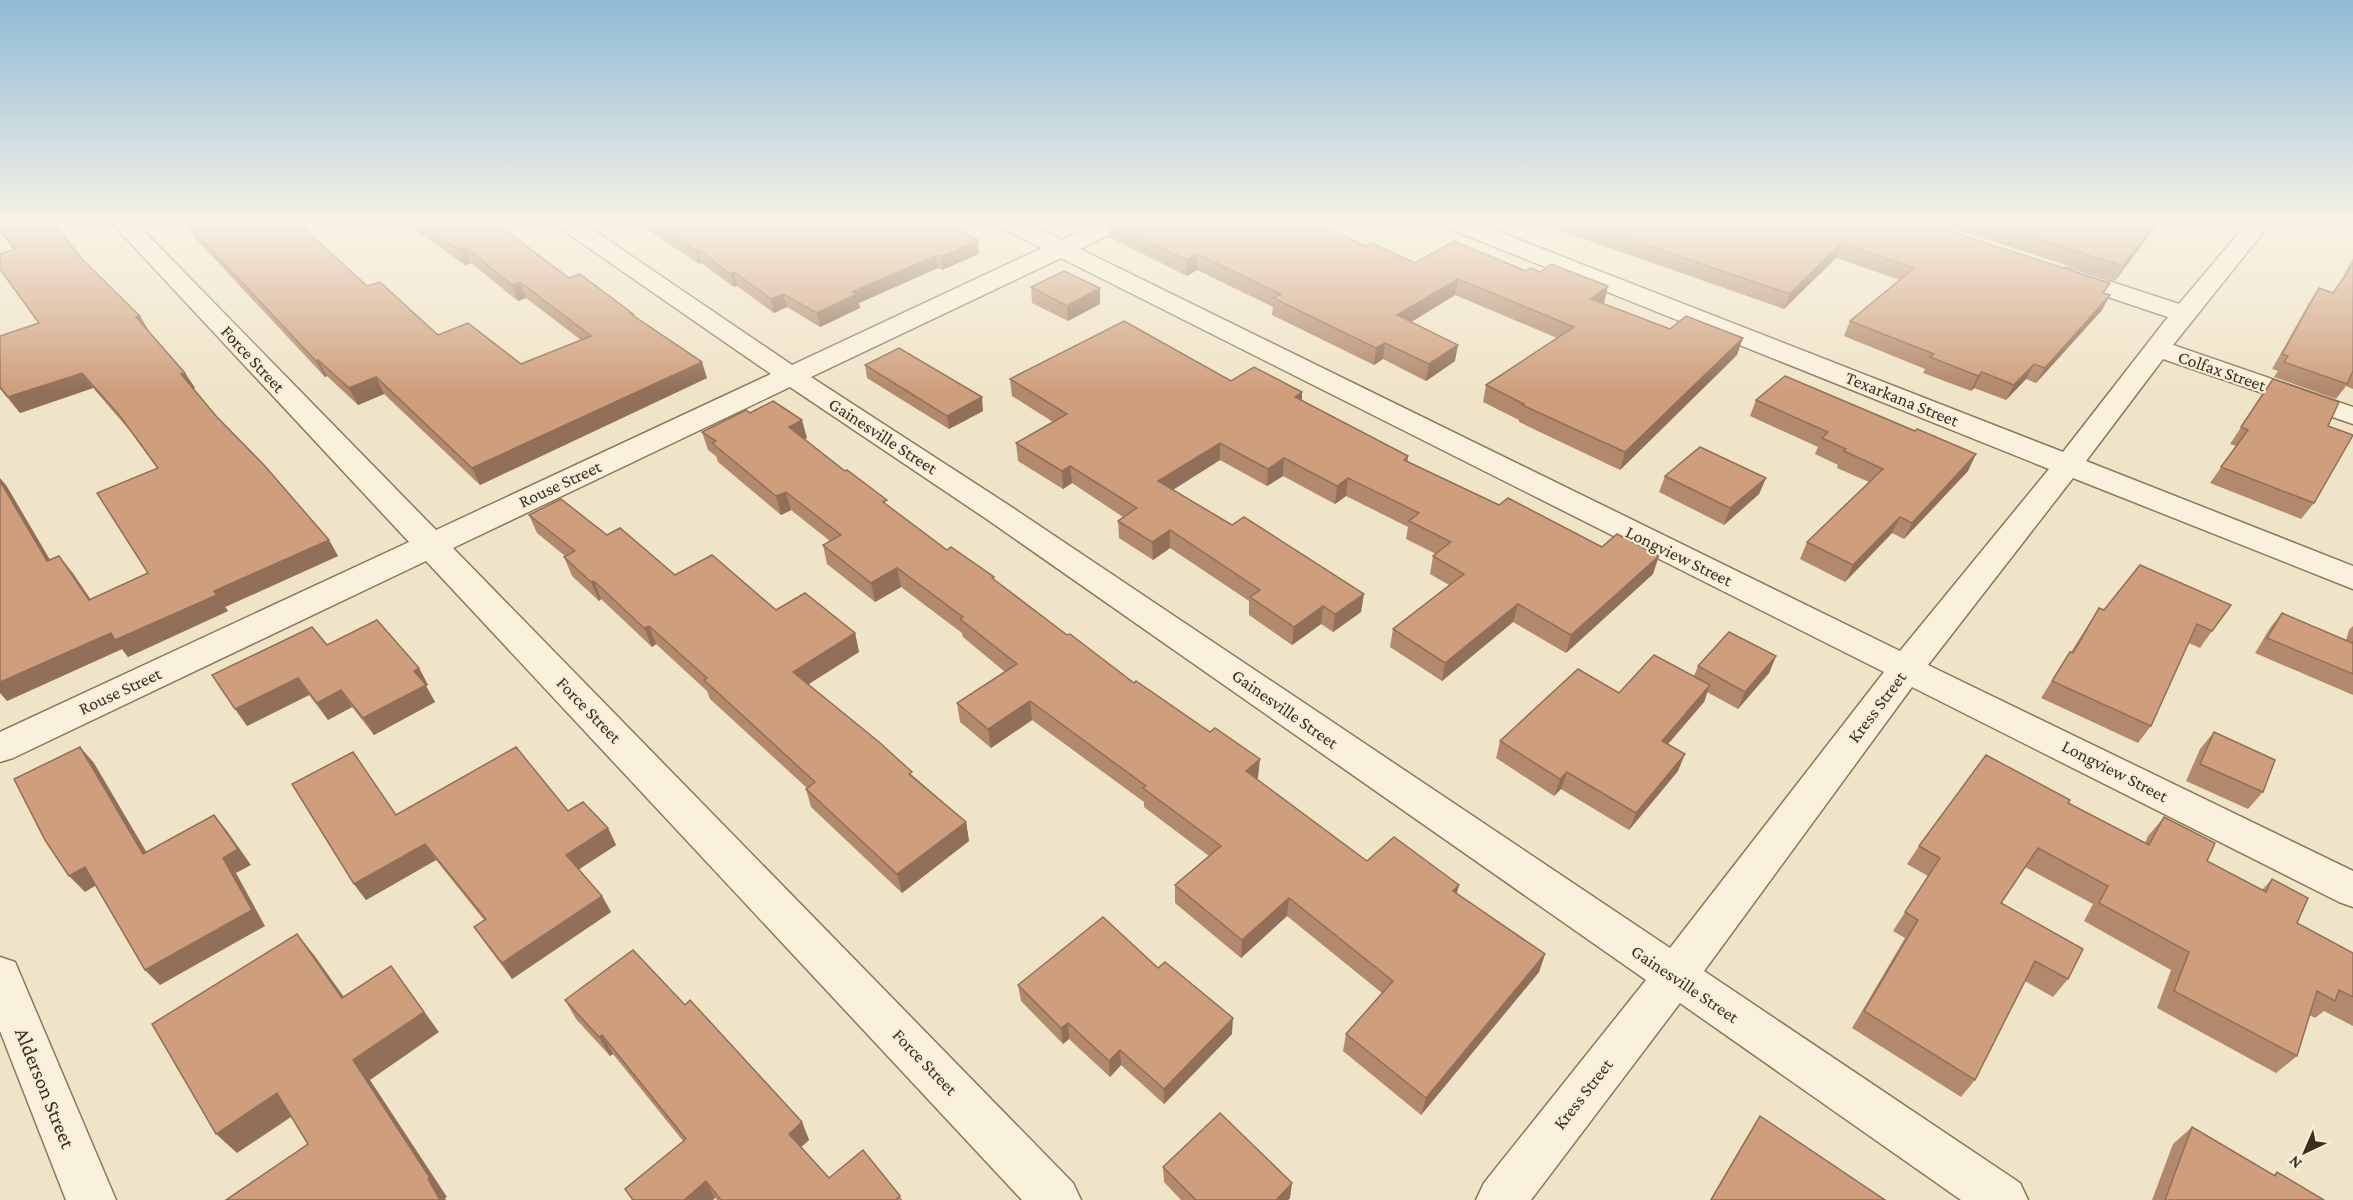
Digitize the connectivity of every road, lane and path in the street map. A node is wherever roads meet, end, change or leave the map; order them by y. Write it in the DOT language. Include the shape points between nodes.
graph roads {
  1 [pos="175,277"];
  2 [pos="647,277"];
  3 [pos="1001,277"];
  4 [pos="1116,277"];
  5 [pos="1593,277"];
  6 [pos="2071,277"];
  7 [pos="2215,277"];
  8 [pos="2184,314"];
  9 [pos="2158,349"];
  10 [pos="791,376"];
  11 [pos="2353,416"];
  12 [pos="2068,465"];
  13 [pos="430,546"];
  14 [pos="2353,578"];
  15 [pos="1907,667"];
  16 [pos="0,748"];
  17 [pos="2353,890"];
  18 [pos="0,976"];
  19 [pos="1674,977"];
  20 [pos="91,1200"];
  21 [pos="1056,1200"];
  22 [pos="1501,1200"];
  23 [pos="2003,1200"];
  1 -- 13 [label="street, Force Street"];
  2 -- 10 [label="street, Gainesville Street"];
  3 -- 10 [label="street, Rouse Street"];
  4 -- 15 [label="street, Longview Street"];
  5 -- 12 [label="street, Texarkana Street"];
  6 -- 8 [label="street"];
  7 -- 8 [label="street, Kress Street"];
  8 -- 9 [label="street, Kress Street"];
  9 -- 11 [label="street, Colfax Street"];
  9 -- 12 [label="street, Kress Street"];
  10 -- 13 [label="street, Rouse Street"];
  10 -- 19 [label="street, Gainesville Street" via="999,513"];
  12 -- 14 [label="street, Texarkana Street"];
  12 -- 15 [label="street, Kress Street"];
  13 -- 16 [label="street, Rouse Street"];
  13 -- 21 [label="street, Force Street"];
  15 -- 17 [label="street, Longview Street"];
  15 -- 19 [label="street, Kress Street"];
  18 -- 20 [label="street, Alderson Street"];
  19 -- 22 [label="street, Kress Street"];
  19 -- 23 [label="street, Gainesville Street"];
}
